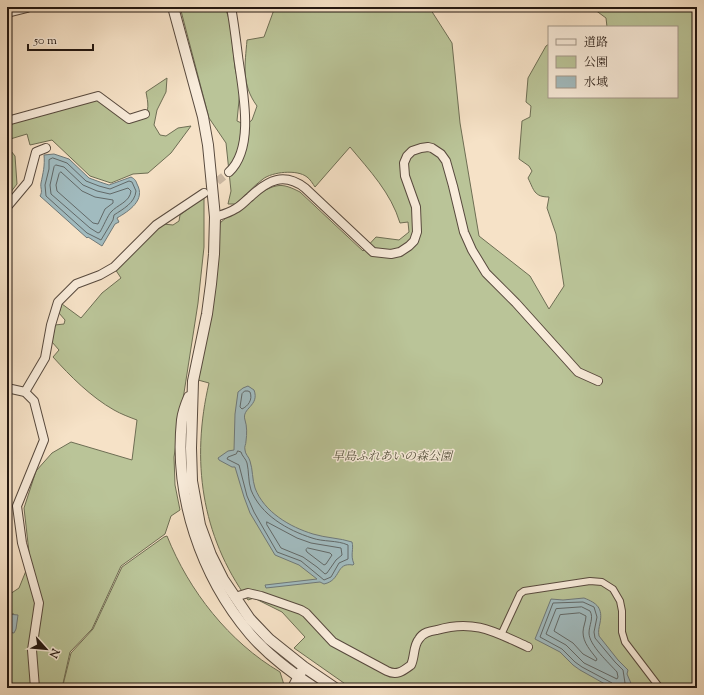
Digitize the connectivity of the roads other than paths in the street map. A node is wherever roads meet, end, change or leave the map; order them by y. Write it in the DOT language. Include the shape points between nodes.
graph roads {
  1 [pos="27,7"];
  2 [pos="173,7"];
  3 [pos="231,7"];
  4 [pos="7,12"];
  5 [pos="145,114"];
  6 [pos="7,121"];
  7 [pos="46,148"];
  8 [pos="229,172"];
  9 [pos="204,193"];
  10 [pos="7,207"];
  11 [pos="215,217"];
  12 [pos="193,381"];
  13 [pos="598,381"];
  14 [pos="7,388"];
  15 [pos="25,392"];
  16 [pos="235,597"];
  17 [pos="501,635"];
  18 [pos="528,647"];
  19 [pos="304,667"];
  20 [pos="299,677"];
  21 [pos="35,688"];
  22 [pos="293,688"];
  23 [pos="315,688"];
  24 [pos="335,688"];
  25 [pos="660,688"];
  1 -- 4 [label="street"];
  2 -- 11 [label="street" via="203,117"];
  3 -- 8 [label="street" via="245,108 241,156"];
  5 -- 6 [label="street" via="129,119 98,96"];
  7 -- 10 [label="street" via="36,152 28,182"];
  9 -- 15 [label="street" via="156,225 114,267 76,284 58,302 45,358"];
  11 -- 12 [label="street" via="214,254 207,314"];
  11 -- 13 [label="street" via="236,209 262,185 286,178 297,181 373,252 400,252 414,241 417,232 416,207 405,176 404,163 412,151 432,148 446,160 464,232 486,273 578,372"];
  12 -- 16 [label="street" via="192,481 200,525 211,555"];
  12 -- 20 [label="street" via="183,419 181,447 188,509 198,544 216,584 250,635"];
  14 -- 15 [label="street"];
  15 -- 21 [label="street" via="34,401 44,440 17,506 22,543 39,603 32,650"];
  16 -- 17 [label="street" via="248,593 301,610 333,642 395,674 411,665 417,643 426,633 458,625 480,628"];
  16 -- 19 [label="street" via="250,619 269,639"];
  17 -- 18 [label="street"];
  17 -- 25 [label="street" via="520,594 524,591 590,581 602,582 613,588 618,595 625,642"];
  19 -- 20 [label="street"];
  19 -- 24 [label="street"];
  20 -- 22 [label="street"];
  20 -- 23 [label="street"];
}
